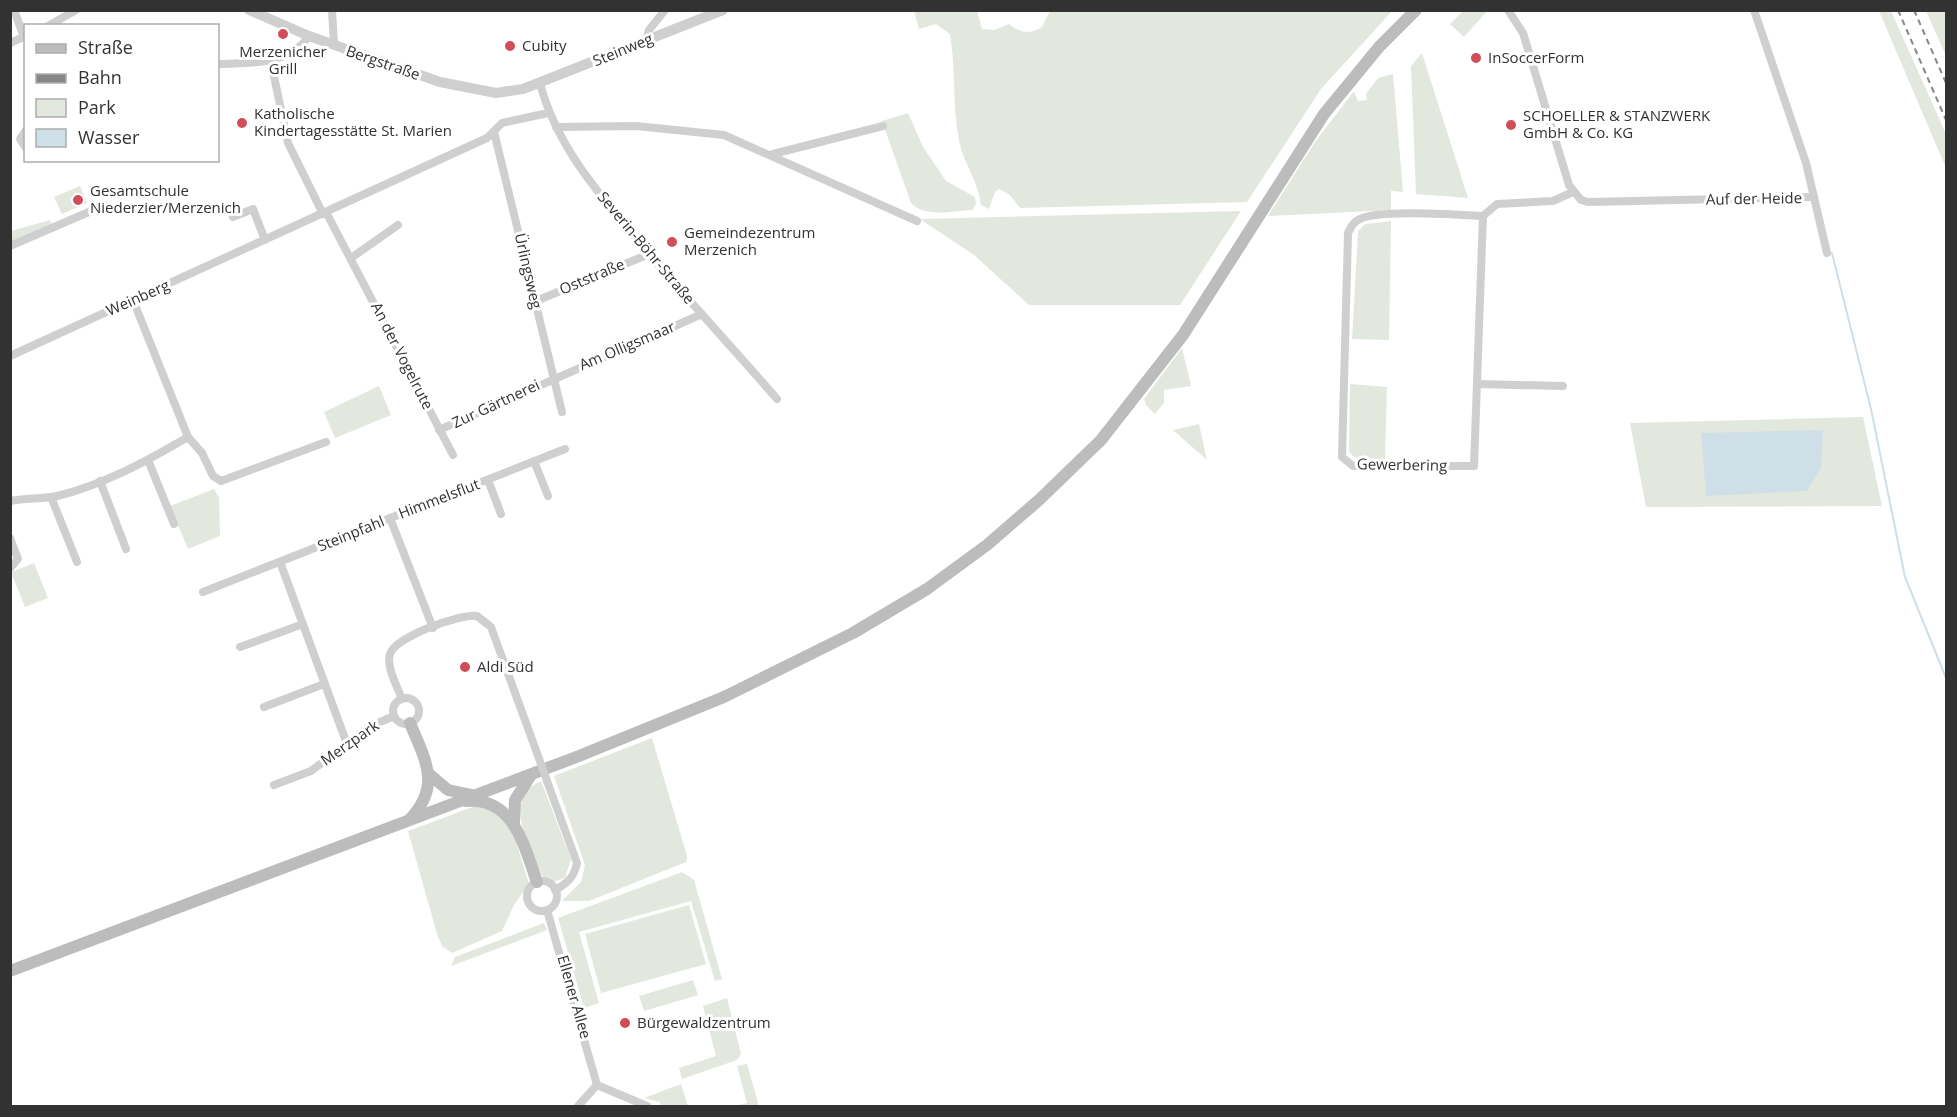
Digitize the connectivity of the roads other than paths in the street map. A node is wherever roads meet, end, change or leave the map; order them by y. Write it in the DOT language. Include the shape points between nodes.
graph roads {
  1 [pos="14,10"];
  2 [pos="76,10"];
  3 [pos="249,10"];
  4 [pos="332,10"];
  5 [pos="665,10"];
  6 [pos="723,10"];
  7 [pos="1416,10"];
  8 [pos="1509,10"];
  9 [pos="1754,10"];
  10 [pos="52,24"];
  11 [pos="24,35"];
  12 [pos="309,36"];
  13 [pos="24,37"];
  14 [pos="646,40"];
  15 [pos="10,43"];
  16 [pos="334,45"];
  17 [pos="271,62"];
  18 [pos="219,64"];
  19 [pos="540,83"];
  20 [pos="523,89"];
  21 [pos="548,113"];
  22 [pos="883,126"];
  23 [pos="556,127"];
  24 [pos="494,132"];
  25 [pos="772,154"];
  26 [pos="1573,192"];
  27 [pos="1814,197"];
  28 [pos="105,205"];
  29 [pos="325,213"];
  30 [pos="1483,216"];
  31 [pos="233,217"];
  32 [pos="917,220"];
  33 [pos="398,225"];
  34 [pos="265,240"];
  35 [pos="10,246"];
  36 [pos="1827,253"];
  37 [pos="649,254"];
  38 [pos="351,258"];
  39 [pos="133,300"];
  40 [pos="536,301"];
  41 [pos="702,314"];
  42 [pos="10,356"];
  43 [pos="552,378"];
  44 [pos="1478,384"];
  45 [pos="1563,386"];
  46 [pos="777,399"];
  47 [pos="562,412"];
  48 [pos="439,430"];
  49 [pos="188,437"];
  50 [pos="326,442"];
  51 [pos="564,449"];
  52 [pos="453,455"];
  53 [pos="148,460"];
  54 [pos="534,461"];
  55 [pos="488,480"];
  56 [pos="100,481"];
  57 [pos="548,496"];
  58 [pos="51,497"];
  59 [pos="10,501"];
  60 [pos="501,514"];
  61 [pos="390,518"];
  62 [pos="174,524"];
  63 [pos="10,538"];
  64 [pos="126,549"];
  65 [pos="77,562"];
  66 [pos="280,562"];
  67 [pos="10,568"];
  68 [pos="203,592"];
  69 [pos="303,624"];
  70 [pos="433,628"];
  71 [pos="240,647"];
  72 [pos="324,684"];
  73 [pos="402,699"];
  74 [pos="264,707"];
  75 [pos="394,716"];
  76 [pos="410,723"];
  77 [pos="346,744"];
  78 [pos="534,772"];
  79 [pos="429,774"];
  80 [pos="274,785"];
  81 [pos="479,794"];
  82 [pos="459,802"];
  83 [pos="410,820"];
  84 [pos="514,823"];
  85 [pos="537,882"];
  86 [pos="555,890"];
  87 [pos="547,910"];
  88 [pos="10,972"];
  89 [pos="597,1085"];
  90 [pos="578,1107"];
  91 [pos="647,1107"];
  1 -- 11 [label="street"];
  2 -- 10 [label="street"];
  3 -- 12 [label="street, Bergstraße"];
  4 -- 16 [label="street"];
  5 -- 14 [label="street"];
  6 -- 14 [label="street, Steinweg"];
  7 -- 78 [label="main road" via="1379,47 1324,114 1158,369 1101,440 1039,500 927,589 853,633 724,698"];
  8 -- 26 [label="street" via="1523,33"];
  9 -- 27 [label="street, Auf der Heide"];
  12 -- 16 [label="street, Bergstraße"];
  12 -- 17 [label="street" via="301,47"];
  13 -- 15 [label="street"];
  14 -- 19 [label="street, Steinweg"];
  16 -- 20 [label="street, Bergstraße" via="440,82 496,93"];
  17 -- 18 [label="street"];
  17 -- 29 [label="street, An der Vogelrute" via="288,143"];
  19 -- 20 [label="street, Steinweg"];
  19 -- 21 [label="street, Severin-Böhr-Straße"];
  21 -- 23 [label="street, Severin-Böhr-Straße"];
  21 -- 24 [label="street, Weinberg" via="502,123"];
  22 -- 25 [label="street"];
  23 -- 25 [label="street" via="607,125 714,133"];
  23 -- 37 [label="street, Severin-Böhr-Straße" via="580,168"];
  24 -- 29 [label="street, Weinberg"];
  24 -- 40 [label="street, Ürlingsweg"];
  25 -- 32 [label="street"];
  26 -- 27 [label="street, Auf der Heide" via="1588,202"];
  26 -- 30 [label="street" via="1553,201 1492,206"];
  27 -- 36 [label="street"];
  28 -- 35 [label="street"];
  29 -- 34 [label="street, Weinberg"];
  29 -- 38 [label="street, An der Vogelrute"];
  30 -- 44 [label="street, Gewerbering"];
  30 -- 44 [label="street, Gewerbering" via="1415,213 1363,217 1348,233 1342,457 1353,466 1474,466"];
  31 -- 34 [label="street" via="254,209"];
  33 -- 38 [label="street"];
  34 -- 39 [label="street, Weinberg"];
  37 -- 40 [label="street, Oststraße"];
  37 -- 41 [label="street, Severin-Böhr-Straße"];
  38 -- 48 [label="street, An der Vogelrute"];
  39 -- 42 [label="street, Weinberg"];
  39 -- 49 [label="street"];
  40 -- 43 [label="street, Ürlingsweg"];
  41 -- 43 [label="street, Am Olligsmaar"];
  41 -- 46 [label="street, Severin-Böhr-Straße"];
  43 -- 47 [label="street, Ürlingsweg"];
  43 -- 48 [label="street, Zur Gärtnerei"];
  44 -- 45 [label="street"];
  48 -- 52 [label="street, An der Vogelrute"];
  49 -- 50 [label="street" via="202,453 213,476 221,481"];
  49 -- 53 [label="street"];
  51 -- 54 [label="street, Himmelsflut"];
  53 -- 56 [label="street"];
  53 -- 62 [label="street"];
  54 -- 55 [label="street, Himmelsflut"];
  54 -- 57 [label="street"];
  55 -- 60 [label="street, Himmelsflut"];
  55 -- 61 [label="street, Himmelsflut"];
  56 -- 58 [label="street"];
  56 -- 64 [label="street"];
  58 -- 59 [label="street"];
  58 -- 65 [label="street"];
  61 -- 66 [label="street, Steinpfahl"];
  61 -- 70 [label="street, Steinpfahl"];
  63 -- 67 [label="street" via="18,559"];
  66 -- 68 [label="street, Steinpfahl"];
  66 -- 69 [label="street"];
  69 -- 71 [label="street"];
  69 -- 72 [label="street"];
  70 -- 73 [label="street" via="405,638 392,649 389,663"];
  70 -- 86 [label="street, bridge" via="470,614 483,618 491,627 577,863 568,882"];
  72 -- 74 [label="street"];
  72 -- 77 [label="street"];
  73 -- 75 [label="street" via="394,708"];
  73 -- 76 [label="street" via="413,700 417,706 418,714"];
  75 -- 76 [label="street" via="399,722"];
  75 -- 77 [label="street, Merzpark" via="370,726"];
  76 -- 79 [label="main road"];
  77 -- 80 [label="street, Merzpark" via="311,771"];
  78 -- 81 [label="main road"];
  78 -- 84 [label="main road" via="515,800"];
  79 -- 81 [label="main road" via="457,794"];
  79 -- 83 [label="main road" via="425,799"];
  81 -- 82 [label="main road"];
  82 -- 83 [label="main road"];
  82 -- 84 [label="main road" via="486,802 507,813"];
  83 -- 88 [label="main road"];
  84 -- 85 [label="main road"];
  85 -- 86 [label="street" via="548,882"];
  85 -- 87 [label="street" via="529,889 528,901 536,910"];
  86 -- 87 [label="street" via="556,902"];
  87 -- 89 [label="street, Ellener Allee"];
  89 -- 90 [label="street"];
  89 -- 91 [label="street"];
}
